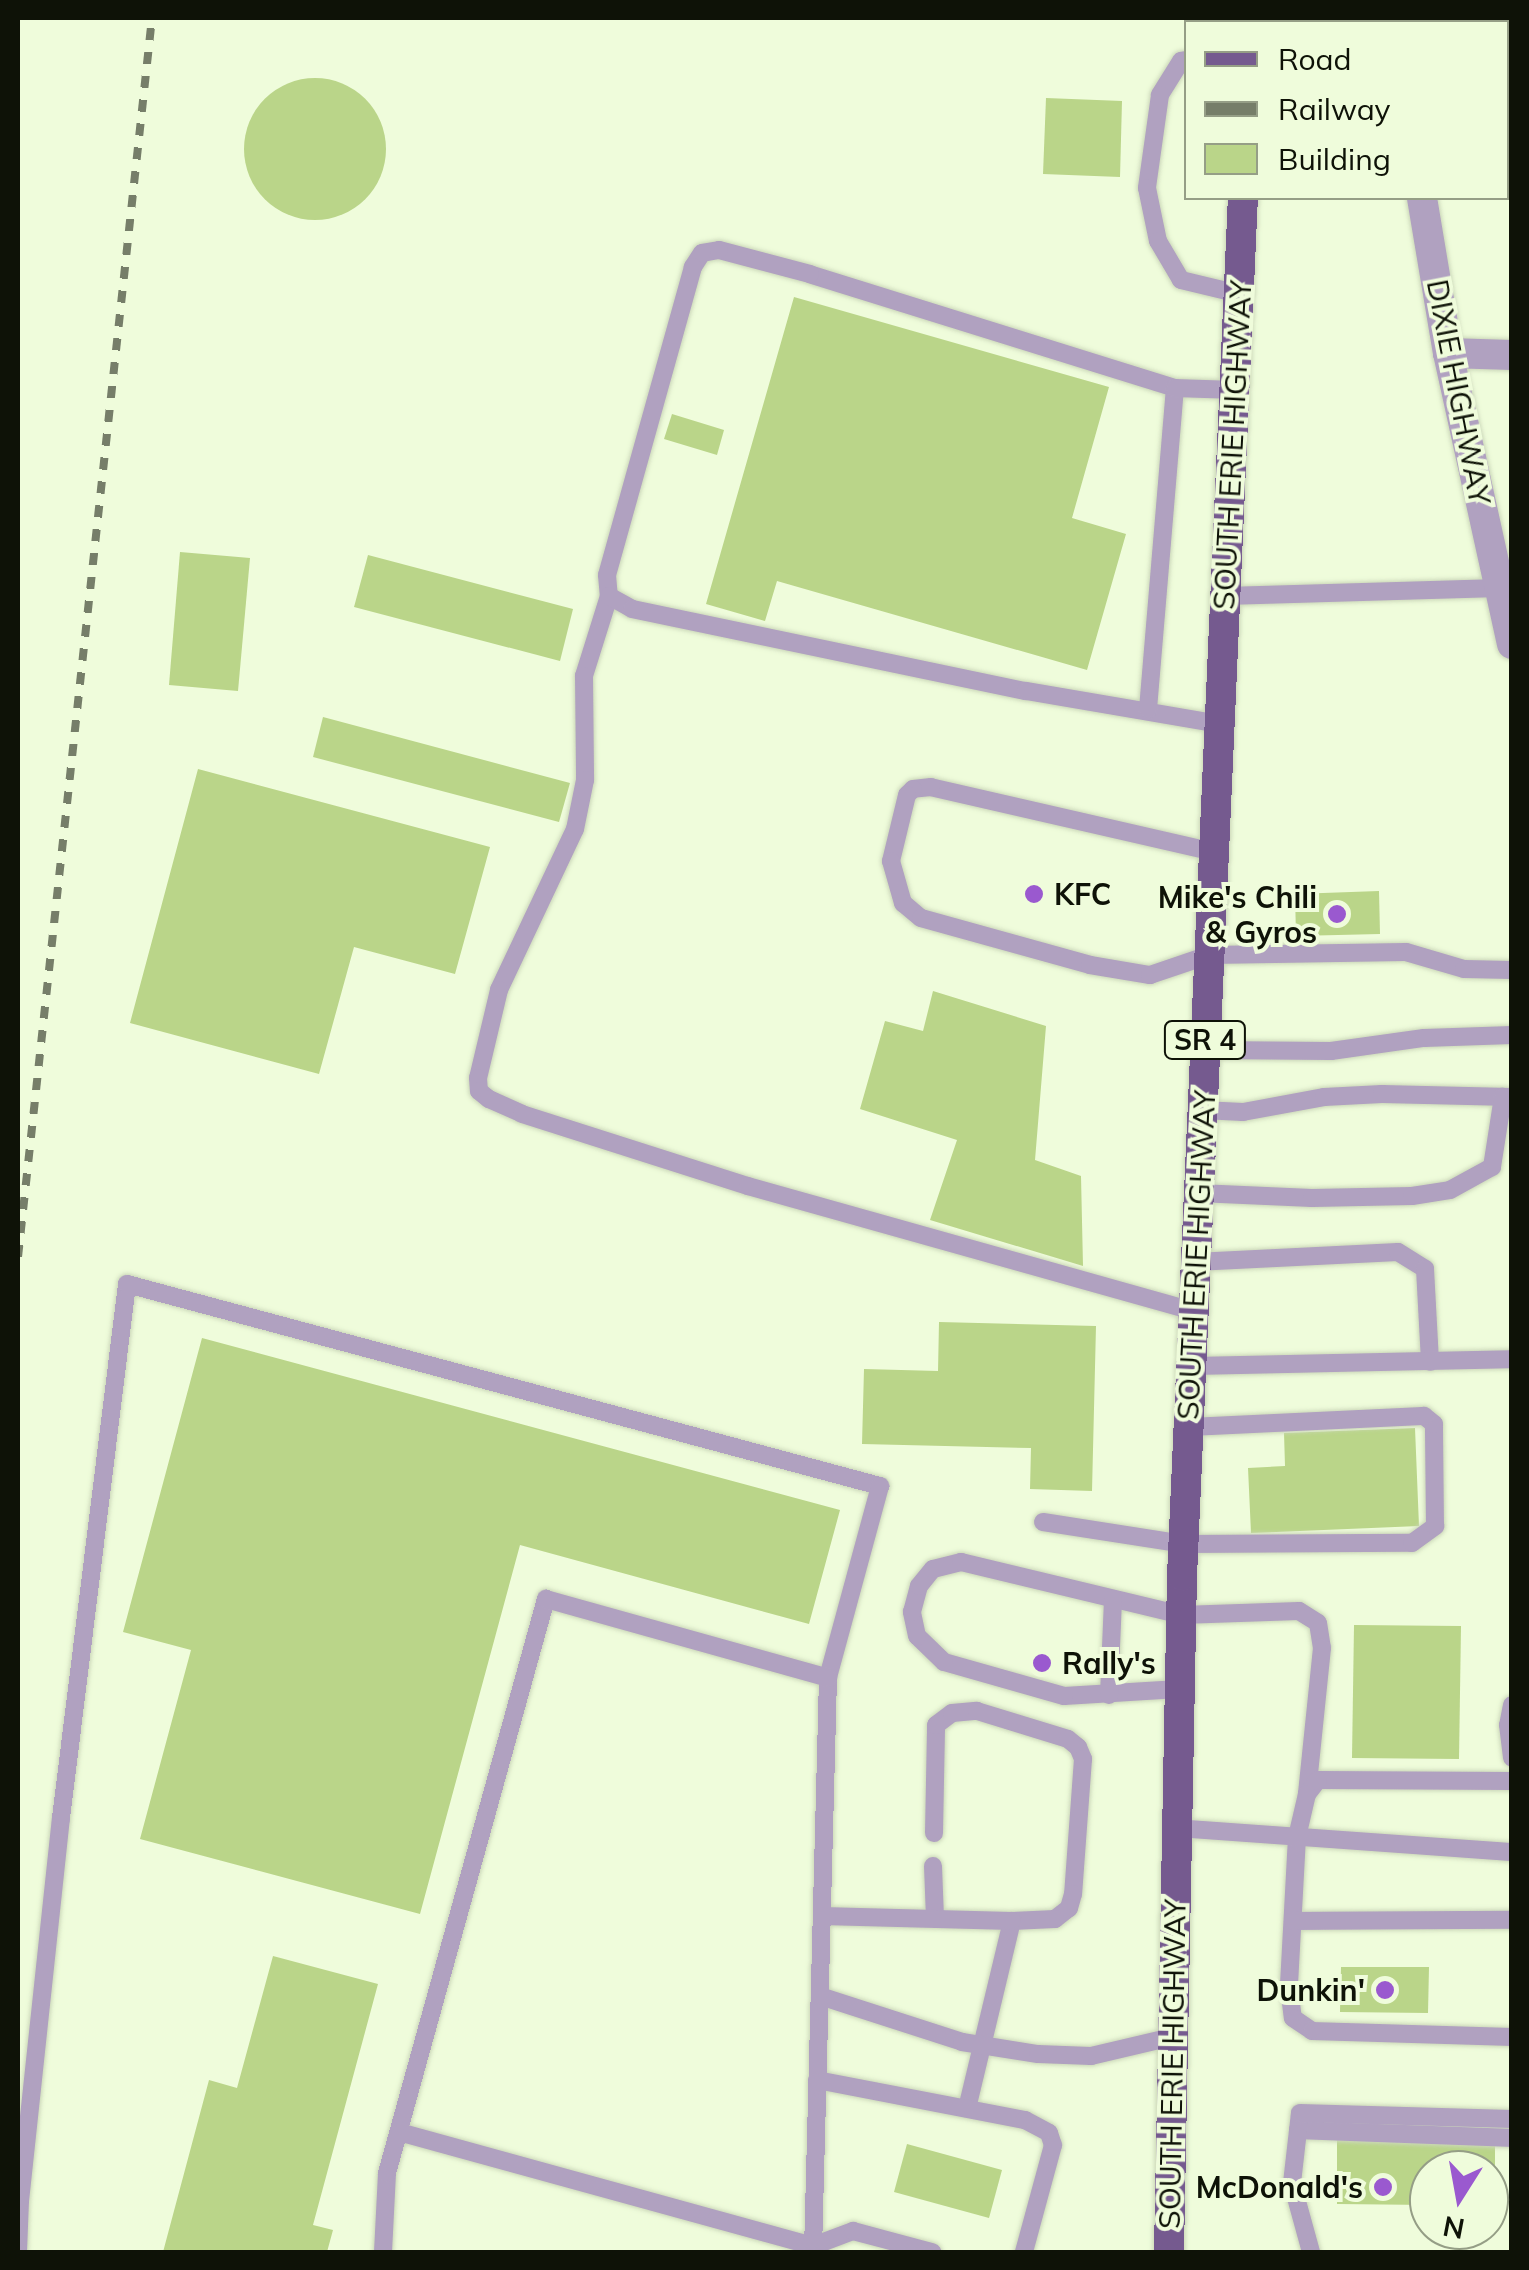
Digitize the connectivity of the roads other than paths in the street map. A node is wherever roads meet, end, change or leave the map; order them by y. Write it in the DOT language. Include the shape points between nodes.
graph roads {
  1 [pos="1184,60"];
  2 [pos="1244,200"];
  3 [pos="1422,200"];
  4 [pos="1239,294"];
  5 [pos="1448,353"];
  6 [pos="1512,355"];
  7 [pos="1174,388"];
  8 [pos="1235,390"];
  9 [pos="1500,588"];
  10 [pos="609,596"];
  11 [pos="1226,596"];
  12 [pos="1512,644"];
  13 [pos="1148,710"];
  14 [pos="1220,724"];
  15 [pos="1214,852"];
  16 [pos="1210,955"];
  17 [pos="1512,970"];
  18 [pos="1512,1035"];
  19 [pos="1205,1050"];
  20 [pos="1507,1097"];
  21 [pos="1202,1110"];
  22 [pos="1198,1193"];
  23 [pos="1196,1262"];
  24 [pos="1193,1311"];
  25 [pos="1512,1358"];
  26 [pos="1430,1362"];
  27 [pos="1191,1366"];
  28 [pos="1188,1428"];
  29 [pos="1043,1522"];
  30 [pos="1183,1544"];
  31 [pos="1113,1599"];
  32 [pos="1180,1616"];
  33 [pos="828,1678"];
  34 [pos="1179,1690"];
  35 [pos="1110,1695"];
  36 [pos="1512,1705"];
  37 [pos="1512,1758"];
  38 [pos="1512,1782"];
  39 [pos="1307,1794"];
  40 [pos="1176,1828"];
  41 [pos="934,1833"];
  42 [pos="1297,1836"];
  43 [pos="1512,1852"];
  44 [pos="933,1866"];
  45 [pos="822,1916"];
  46 [pos="934,1918"];
  47 [pos="1512,1920"];
  48 [pos="1012,1921"];
  49 [pos="1292,1922"];
  50 [pos="820,1996"];
  51 [pos="1172,2037"];
  52 [pos="1512,2038"];
  53 [pos="980,2045"];
  54 [pos="818,2080"];
  55 [pos="967,2108"];
  56 [pos="1512,2119"];
  57 [pos="1298,2130"];
  58 [pos="399,2132"];
  59 [pos="1512,2138"];
  60 [pos="815,2250"];
  61 [pos="18,2252"];
  62 [pos="382,2252"];
  63 [pos="932,2252"];
  64 [pos="1024,2252"];
  65 [pos="1169,2252"];
  66 [pos="1311,2252"];
  1 -- 4 [label="lane" via="1160,96 1147,188 1158,241 1181,280"];
  2 -- 4 [label="main road, SOUTH ERIE HIGHWAY / SR 4"];
  3 -- 5 [label="street, DIXIE HIGHWAY"];
  4 -- 8 [label="main road, SOUTH ERIE HIGHWAY / SR 4"];
  5 -- 6 [label="street"];
  5 -- 9 [label="street, DIXIE HIGHWAY"];
  7 -- 8 [label="lane"];
  7 -- 10 [label="lane" via="810,274 719,250 702,253 607,575"];
  7 -- 13 [label="lane"];
  8 -- 11 [label="main road, SOUTH ERIE HIGHWAY / SR 4"];
  9 -- 11 [label="lane"];
  9 -- 12 [label="street, DIXIE HIGHWAY"];
  10 -- 13 [label="lane" via="650,613"];
  10 -- 24 [label="lane" via="584,676 585,780 575,828 500,990 479,1090 522,1114 748,1186"];
  11 -- 14 [label="main road, SOUTH ERIE HIGHWAY / SR 4"];
  13 -- 14 [label="lane"];
  14 -- 15 [label="main road, SOUTH ERIE HIGHWAY / SR 4"];
  15 -- 16 [label="main road, SOUTH ERIE HIGHWAY / SR 4"];
  15 -- 16 [label="lane" via="931,788 907,795 891,861 903,903 921,918 1150,975"];
  16 -- 17 [label="lane" via="1406,952 1464,969"];
  16 -- 19 [label="main road, SOUTH ERIE HIGHWAY / SR 4"];
  18 -- 19 [label="lane" via="1331,1051"];
  19 -- 21 [label="main road, SOUTH ERIE HIGHWAY / SR 4"];
  20 -- 21 [label="lane" via="1382,1094 1243,1112"];
  20 -- 22 [label="lane" via="1492,1167 1450,1190 1312,1198"];
  21 -- 22 [label="main road, SOUTH ERIE HIGHWAY / SR 4"];
  22 -- 23 [label="main road, SOUTH ERIE HIGHWAY / SR 4"];
  23 -- 24 [label="main road, SOUTH ERIE HIGHWAY / SR 4"];
  23 -- 26 [label="lane" via="1398,1252 1425,1268"];
  24 -- 27 [label="main road, SOUTH ERIE HIGHWAY / SR 4"];
  25 -- 26 [label="lane"];
  26 -- 27 [label="lane"];
  27 -- 28 [label="main road, SOUTH ERIE HIGHWAY / SR 4"];
  28 -- 30 [label="main road, SOUTH ERIE HIGHWAY / SR 4"];
  28 -- 30 [label="lane" via="1424,1416 1434,1424 1435,1526 1412,1543"];
  29 -- 30 [label="lane"];
  30 -- 32 [label="main road, SOUTH ERIE HIGHWAY / SR 4"];
  31 -- 32 [label="lane"];
  31 -- 35 [label="lane"];
  31 -- 35 [label="lane" via="961,1562 933,1569 919,1586 912,1612 917,1636 944,1662 1064,1696"];
  32 -- 34 [label="main road, SOUTH ERIE HIGHWAY / SR 4"];
  32 -- 39 [label="lane" via="1299,1611 1318,1623 1322,1648"];
  33 -- 45 [label="lane"];
  33 -- 58 [label="lane" via="546,1599"];
  33 -- 61 [label="lane" via="880,1486 127,1284 60,1818"];
  34 -- 35 [label="lane"];
  34 -- 40 [label="main road, SOUTH ERIE HIGHWAY / SR 4"];
  36 -- 37 [label="lane"];
  38 -- 39 [label="lane" via="1318,1780"];
  39 -- 42 [label="lane"];
  40 -- 42 [label="lane"];
  40 -- 51 [label="main road, SOUTH ERIE HIGHWAY / SR 4"];
  41 -- 48 [label="lane" via="936,1725 952,1713 977,1711 1068,1739 1083,1758 1069,1908 1055,1919"];
  42 -- 43 [label="lane"];
  42 -- 49 [label="lane"];
  44 -- 46 [label="lane"];
  45 -- 46 [label="lane"];
  45 -- 50 [label="lane"];
  46 -- 48 [label="lane"];
  47 -- 49 [label="lane"];
  48 -- 53 [label="lane"];
  49 -- 52 [label="lane" via="1293,2018 1312,2031"];
  50 -- 53 [label="lane"];
  50 -- 54 [label="lane"];
  51 -- 53 [label="lane" via="1091,2056"];
  51 -- 65 [label="main road, SOUTH ERIE HIGHWAY / SR 4"];
  53 -- 55 [label="lane"];
  54 -- 55 [label="lane"];
  54 -- 60 [label="lane"];
  55 -- 64 [label="lane" via="1025,2120 1049,2133 1053,2145"];
  56 -- 57 [label="lane" via="1300,2113"];
  57 -- 59 [label="lane"];
  57 -- 66 [label="lane" via="1292,2183"];
  58 -- 60 [label="lane"];
  58 -- 62 [label="lane" via="388,2174"];
  60 -- 63 [label="lane" via="854,2231"];
}
